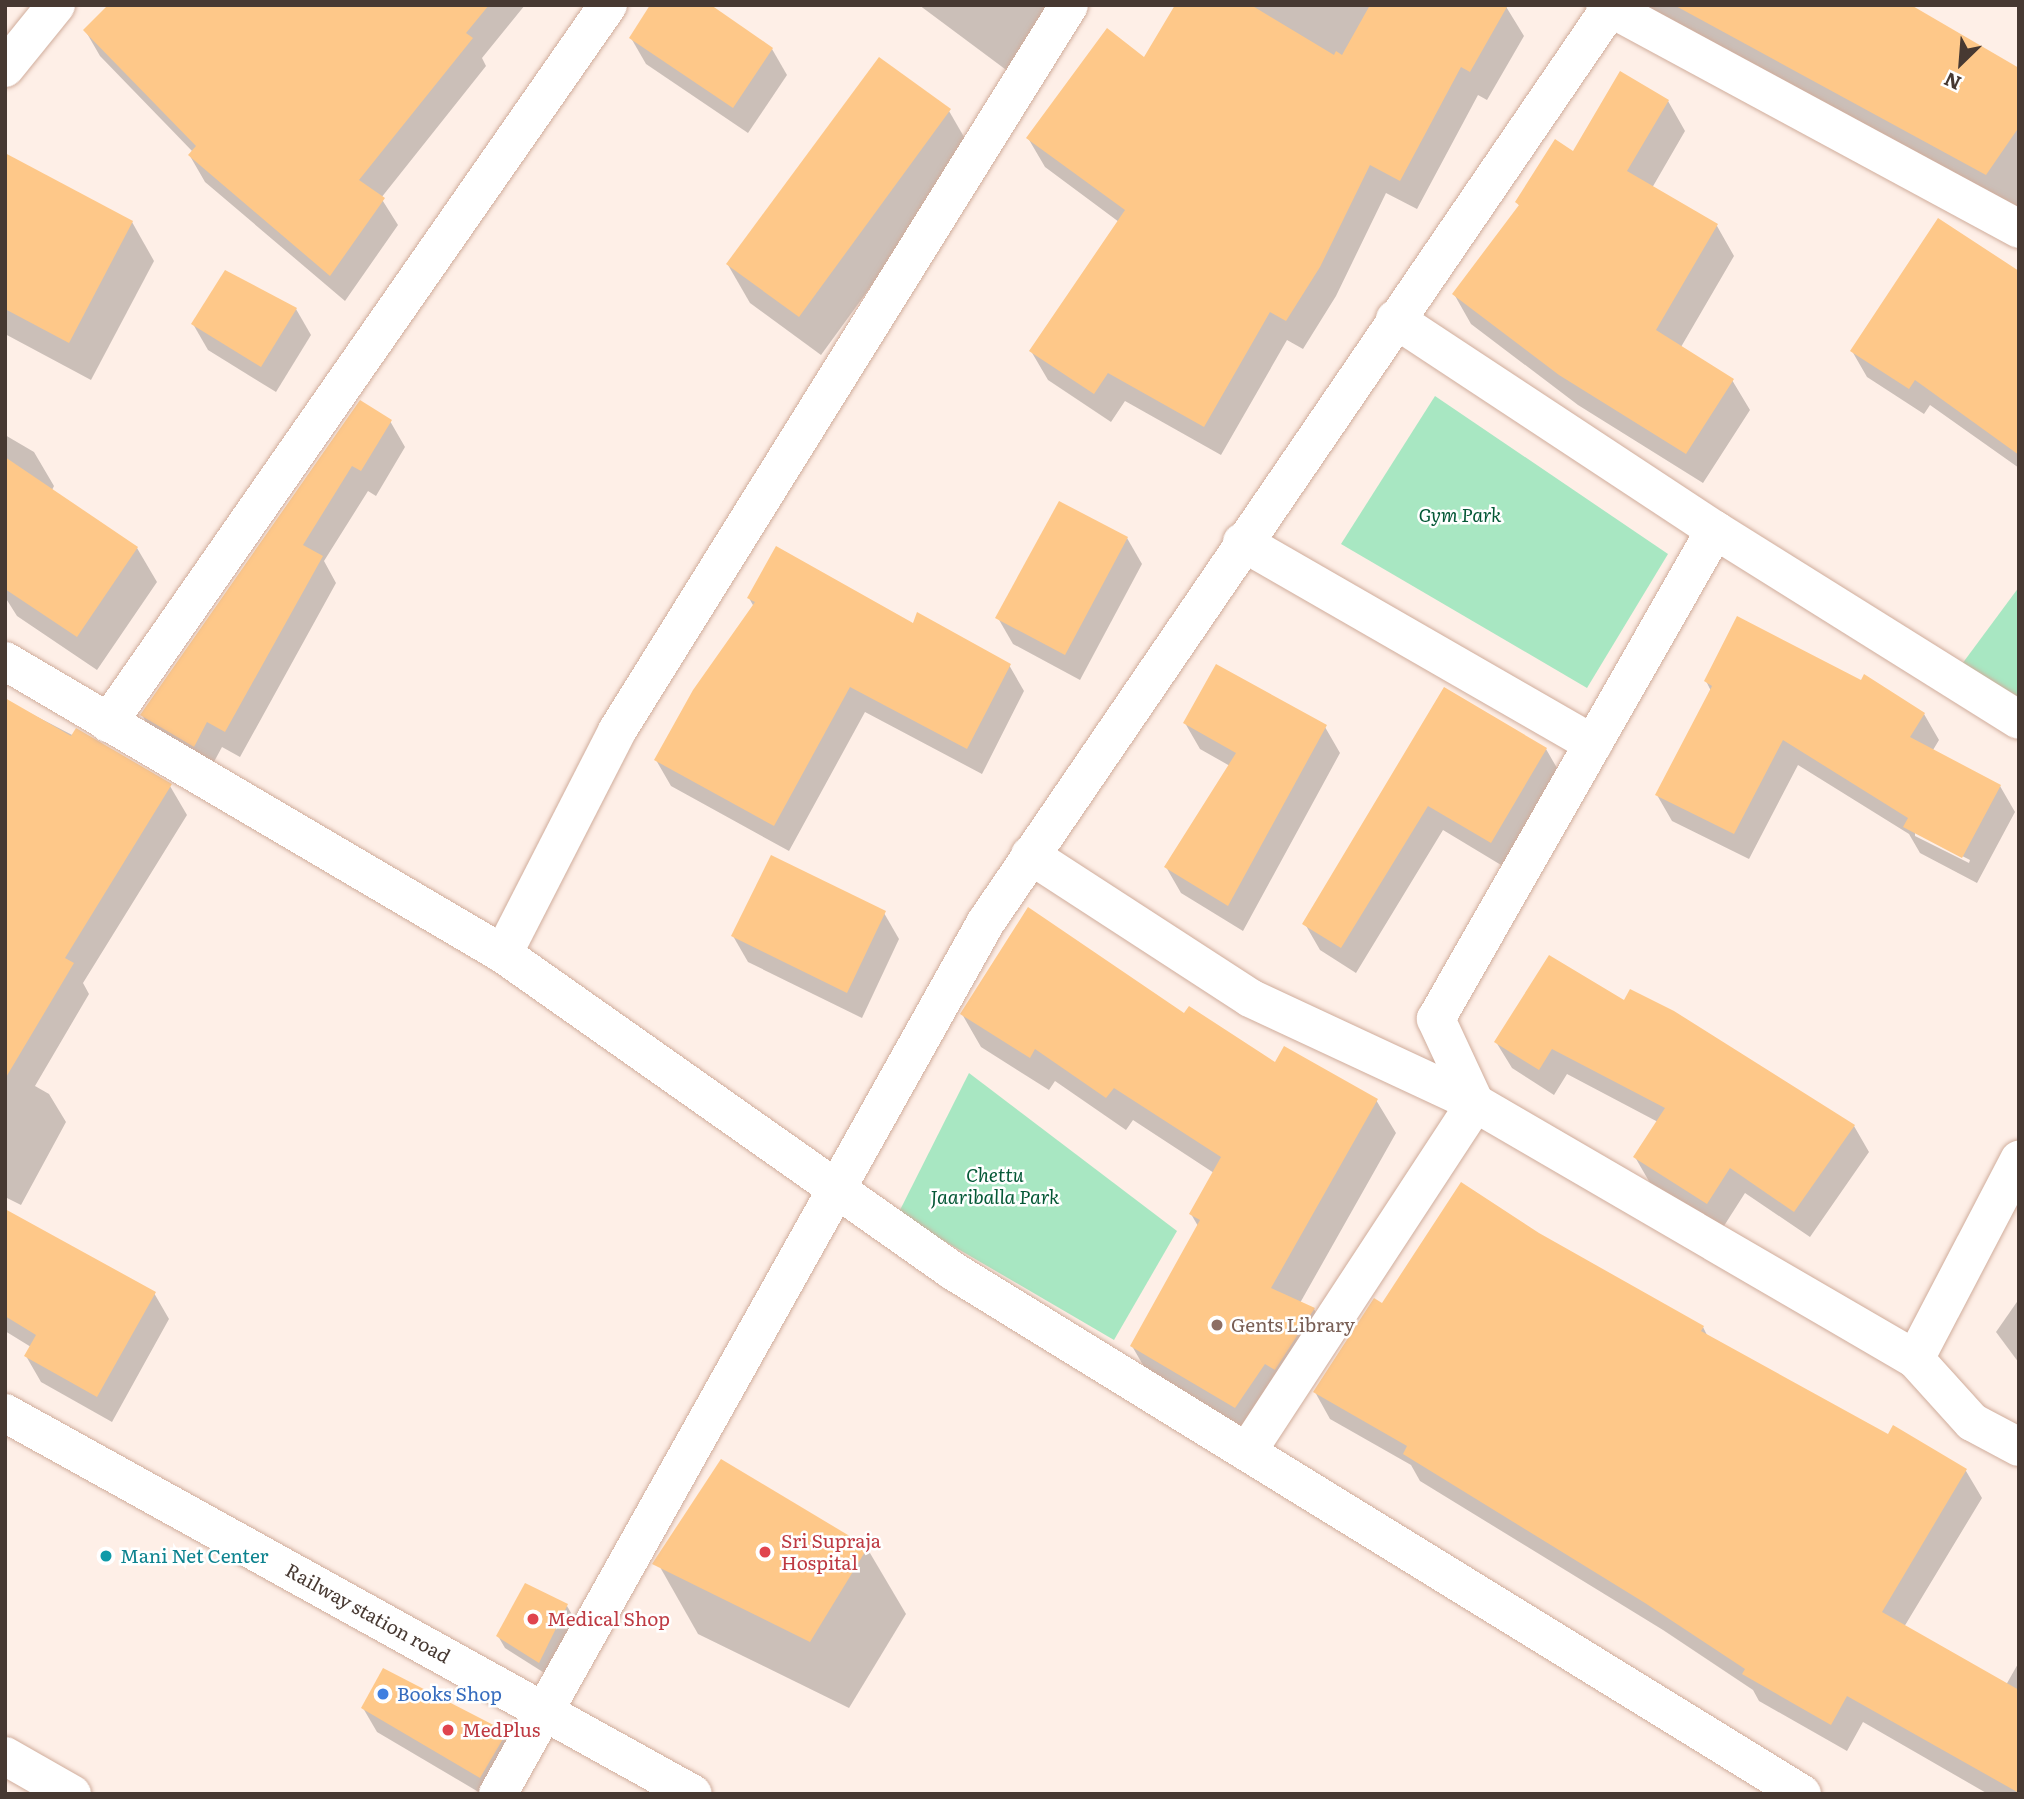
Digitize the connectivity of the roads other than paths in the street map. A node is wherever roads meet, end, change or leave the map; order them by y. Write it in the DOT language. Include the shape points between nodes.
graph roads {
  1 [pos="56,5"];
  2 [pos="608,5"];
  3 [pos="1069,5"];
  4 [pos="1607,7"];
  5 [pos="5,68"];
  6 [pos="2019,229"];
  7 [pos="1395,319"];
  8 [pos="1715,530"];
  9 [pos="1242,542"];
  10 [pos="5,662"];
  11 [pos="2019,720"];
  12 [pos="108,723"];
  13 [pos="1593,744"];
  14 [pos="1030,855"];
  15 [pos="503,954"];
  16 [pos="1475,1103"];
  17 [pos="2019,1160"];
  18 [pos="836,1189"];
  19 [pos="1914,1359"];
  20 [pos="5,1413"];
  21 [pos="2019,1447"];
  22 [pos="1247,1452"];
  23 [pos="546,1712"];
  24 [pos="5,1756"];
  25 [pos="72,1794"];
  26 [pos="498,1794"];
  27 [pos="693,1794"];
  28 [pos="1802,1794"];
  1 -- 5 [label="street"];
  2 -- 12 [label="street"];
  3 -- 15 [label="street" via="617,731"];
  4 -- 6 [label="street"];
  4 -- 7 [label="street"];
  7 -- 8 [label="street"];
  7 -- 9 [label="street"];
  8 -- 11 [label="street"];
  8 -- 13 [label="street"];
  9 -- 13 [label="street"];
  9 -- 14 [label="street"];
  10 -- 12 [label="street"];
  12 -- 15 [label="street"];
  13 -- 16 [label="street" via="1436,1019"];
  14 -- 16 [label="street" via="1250,998"];
  14 -- 18 [label="street" via="986,922"];
  15 -- 18 [label="street"];
  16 -- 19 [label="street"];
  16 -- 22 [label="street"];
  17 -- 19 [label="street"];
  18 -- 22 [label="street" via="953,1271"];
  18 -- 23 [label="street"];
  19 -- 21 [label="street" via="1972,1422"];
  20 -- 23 [label="street, Railway station road"];
  22 -- 28 [label="street"];
  23 -- 26 [label="street"];
  23 -- 27 [label="street, Railway station road"];
  24 -- 25 [label="street"];
}
